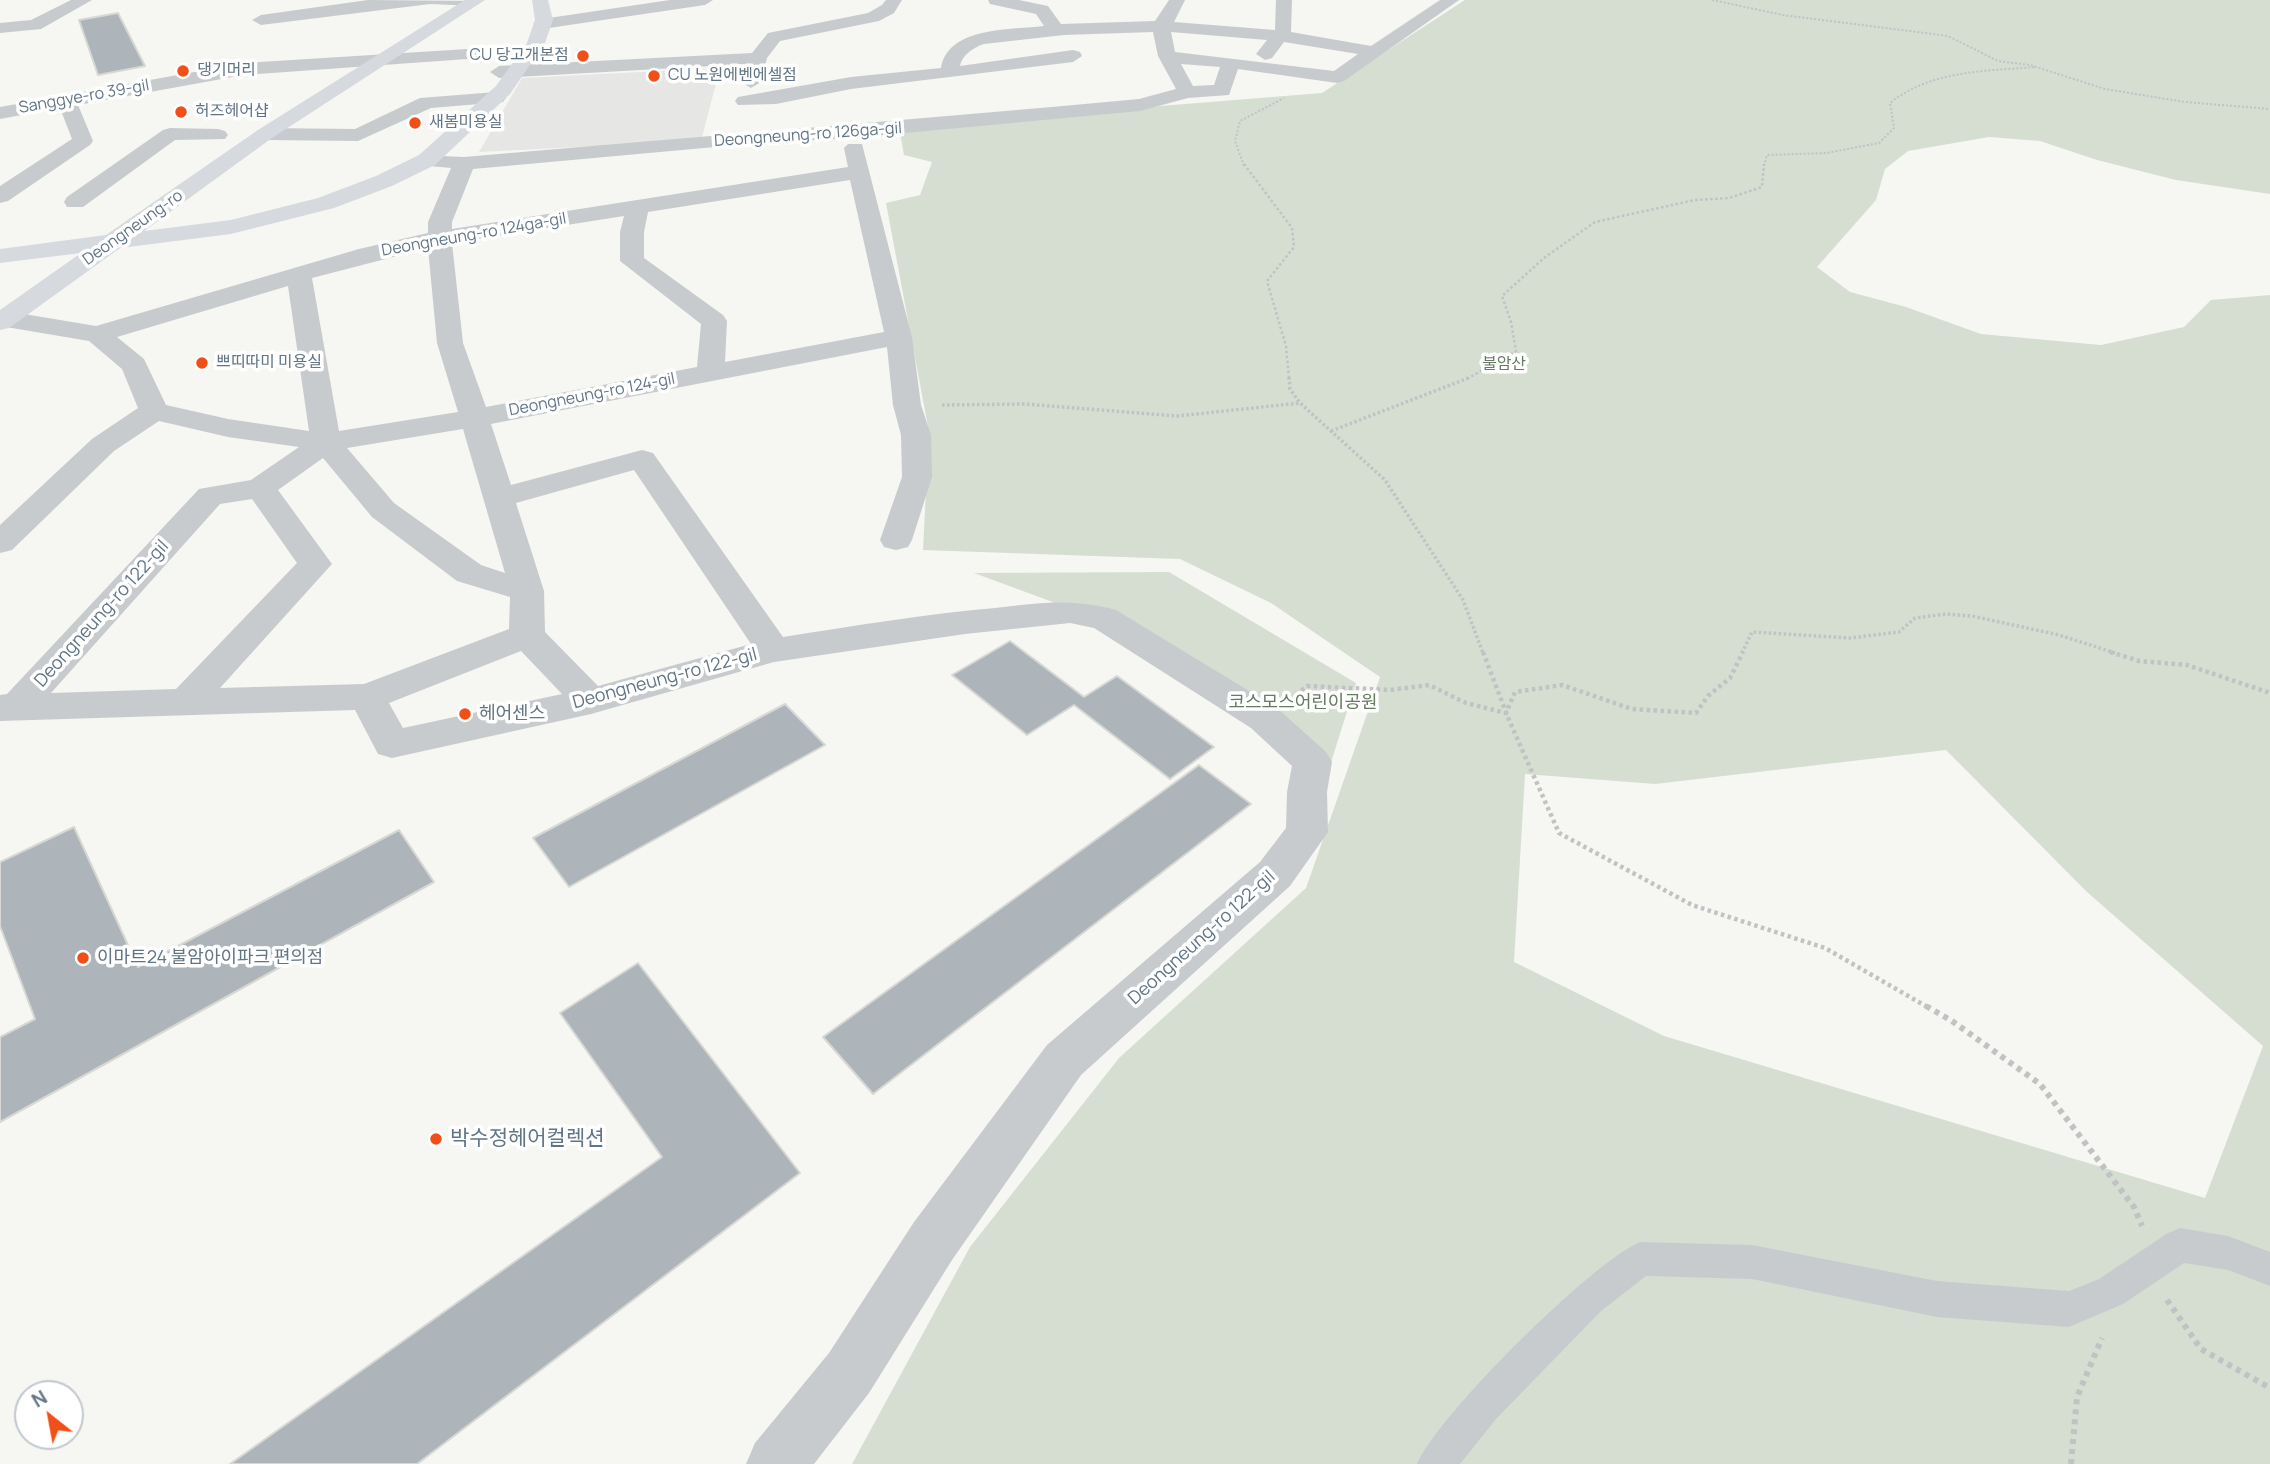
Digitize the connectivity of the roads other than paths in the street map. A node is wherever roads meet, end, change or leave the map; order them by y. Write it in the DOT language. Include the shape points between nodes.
graph roads {
  1 [pos="84,0"];
  2 [pos="276,0"];
  3 [pos="426,0"];
  4 [pos="435,0"];
  5 [pos="476,0"];
  6 [pos="540,0"];
  7 [pos="705,0"];
  8 [pos="894,0"];
  9 [pos="996,0"];
  10 [pos="1177,0"];
  11 [pos="1270,0"];
  12 [pos="1284,0"];
  13 [pos="1451,0"];
  14 [pos="663,4"];
  15 [pos="1046,5"];
  16 [pos="1077,11"];
  17 [pos="35,24"];
  18 [pos="542,24"];
  19 [pos="1160,25"];
  20 [pos="0,28"];
  21 [pos="1055,29"];
  22 [pos="12,45"];
  23 [pos="531,50"];
  24 [pos="1268,51"];
  25 [pos="1376,52"];
  26 [pos="1073,56"];
  27 [pos="1168,57"];
  28 [pos="758,58"];
  29 [pos="377,62"];
  30 [pos="245,63"];
  31 [pos="1233,63"];
  32 [pos="519,71"];
  33 [pos="950,73"];
  34 [pos="350,79"];
  35 [pos="258,89"];
  36 [pos="1187,92"];
  37 [pos="496,98"];
  38 [pos="67,101"];
  39 [pos="745,101"];
  40 [pos="0,113"];
  41 [pos="852,132"];
  42 [pos="265,134"];
  43 [pos="218,135"];
  44 [pos="737,139"];
  45 [pos="427,159"];
  46 [pos="170,162"];
  47 [pos="464,163"];
  48 [pos="137,171"];
  49 [pos="100,172"];
  50 [pos="859,172"];
  51 [pos="50,188"];
  52 [pos="0,198"];
  53 [pos="638,206"];
  54 [pos="0,218"];
  55 [pos="440,238"];
  56 [pos="111,244"];
  57 [pos="0,256"];
  58 [pos="299,275"];
  59 [pos="2,319"];
  60 [pos="97,334"];
  61 [pos="899,337"];
  62 [pos="709,373"];
  63 [pos="154,411"];
  64 [pos="475,418"];
  65 [pos="326,442"];
  66 [pos="260,488"];
  67 [pos="498,498"];
  68 [pos="897,540"];
  69 [pos="0,543"];
  70 [pos="527,591"];
  71 [pos="527,635"];
  72 [pos="774,650"];
  73 [pos="367,696"];
  74 [pos="187,701"];
  75 [pos="591,701"];
  76 [pos="8,707"];
  77 [pos="2270,1269"];
  78 [pos="776,1464"];
  79 [pos="1436,1464"];
  1 -- 17 [label="street"];
  2 -- 3 [label="street" via="257,26 358,6"];
  4 -- 5 [label="street"];
  5 -- 29 [label="main road, Deongneung-ro"];
  6 -- 18 [label="main road"];
  7 -- 14 [label="street"];
  8 -- 28 [label="street" via="873,17 774,37"];
  9 -- 15 [label="street"];
  10 -- 19 [label="street"];
  11 -- 12 [label="street"];
  12 -- 24 [label="street"];
  13 -- 25 [label="street"];
  14 -- 18 [label="street"];
  15 -- 16 [label="street"];
  15 -- 21 [label="street"];
  17 -- 20 [label="street"];
  17 -- 22 [label="street" via="48,27"];
  18 -- 23 [label="main road"];
  19 -- 21 [label="street"];
  19 -- 24 [label="street" via="1210,19"];
  19 -- 27 [label="street"];
  21 -- 33 [label="street" via="970,43 951,58"];
  23 -- 29 [label="street, Deongneung-ro"];
  23 -- 32 [label="main road"];
  24 -- 25 [label="street" via="1324,41"];
  24 -- 25 [label="street" via="1337,77"];
  24 -- 31 [label="street"];
  26 -- 33 [label="street"];
  27 -- 31 [label="street"];
  27 -- 36 [label="street"];
  28 -- 32 [label="street, Deongneung-ro"];
  28 -- 39 [label="street"];
  29 -- 30 [label="street, Sanggye-ro 39-gil"];
  29 -- 34 [label="main road, Deongneung-ro"];
  30 -- 35 [label="street"];
  30 -- 38 [label="street, Sanggye-ro 39-gil"];
  31 -- 36 [label="street, Deongneung-ro 126ga-gil" via="1222,91"];
  32 -- 34 [label="street, Deongneung-ro"];
  32 -- 37 [label="main road"];
  33 -- 39 [label="street"];
  34 -- 42 [label="main road, Deongneung-ro"];
  36 -- 41 [label="street, Deongneung-ro 126ga-gil" via="1140,105"];
  37 -- 42 [label="street" via="427,102 358,135"];
  37 -- 45 [label="main road"];
  38 -- 40 [label="street, Sanggye-ro 39-gil"];
  38 -- 51 [label="street" via="83,142"];
  39 -- 44 [label="street"];
  41 -- 44 [label="street, Deongneung-ro 126ga-gil"];
  41 -- 50 [label="street"];
  42 -- 56 [label="main road, Deongneung-ro"];
  43 -- 48 [label="street" via="170,134"];
  44 -- 47 [label="street, Deongneung-ro 126ga-gil"];
  45 -- 47 [label="street, Deongneung-ro 126ga-gil"];
  45 -- 56 [label="main road" via="384,181 280,216"];
  46 -- 48 [label="street"];
  47 -- 55 [label="street" via="440,222"];
  48 -- 49 [label="street"];
  49 -- 51 [label="street"];
  49 -- 51 [label="street"];
  50 -- 53 [label="street, Deongneung-ro 124ga-gil"];
  50 -- 61 [label="street"];
  51 -- 52 [label="street"];
  51 -- 54 [label="street"];
  53 -- 55 [label="street, Deongneung-ro 124ga-gil"];
  53 -- 62 [label="street" via="632,261 714,321"];
  55 -- 58 [label="street, Deongneung-ro 124ga-gil"];
  55 -- 64 [label="street" via="450,343"];
  56 -- 57 [label="main road"];
  56 -- 59 [label="main road, Deongneung-ro"];
  58 -- 60 [label="street, Deongneung-ro 124ga-gil"];
  58 -- 65 [label="street"];
  59 -- 60 [label="street"];
  60 -- 63 [label="street" via="134,365"];
  61 -- 62 [label="street, Deongneung-ro 124-gil"];
  61 -- 68 [label="street" via="907,405 916,435 917,477"];
  62 -- 64 [label="street, Deongneung-ro 124-gil"];
  63 -- 65 [label="street, Deongneung-ro 124-gil" via="228,428"];
  63 -- 69 [label="street" via="103,444"];
  64 -- 65 [label="street, Deongneung-ro 124-gil"];
  64 -- 67 [label="street"];
  65 -- 66 [label="street, Deongneung-ro 122-gil"];
  65 -- 70 [label="street" via="383,510 415,534 469,573"];
  66 -- 74 [label="street" via="315,564"];
  66 -- 76 [label="street, Deongneung-ro 122-gil" via="210,496"];
  67 -- 70 [label="street"];
  67 -- 72 [label="street, Deongneung-ro 122-gil" via="642,459"];
  70 -- 71 [label="street"];
  71 -- 73 [label="street, Deongneung-ro 122-gil"];
  71 -- 75 [label="street"];
  72 -- 75 [label="street, Deongneung-ro 122-gil"];
  72 -- 78 [label="street, Deongneung-ro 122-gil" via="965,622 1070,612 1104,618 1264,718 1312,762 1307,832 1275,874 1064,1060 933,1241 849,1373"];
  73 -- 74 [label="street, Deongneung-ro 122-gil"];
  73 -- 75 [label="street, Deongneung-ro 122-gil" via="392,744"];
  74 -- 76 [label="street, Deongneung-ro 122-gil"];
  77 -- 79 [label="lane" via="2228,1253 2180,1245 2111,1292 2069,1309 1937,1299 1752,1262 1640,1259 1589,1299 1483,1406"];
}
